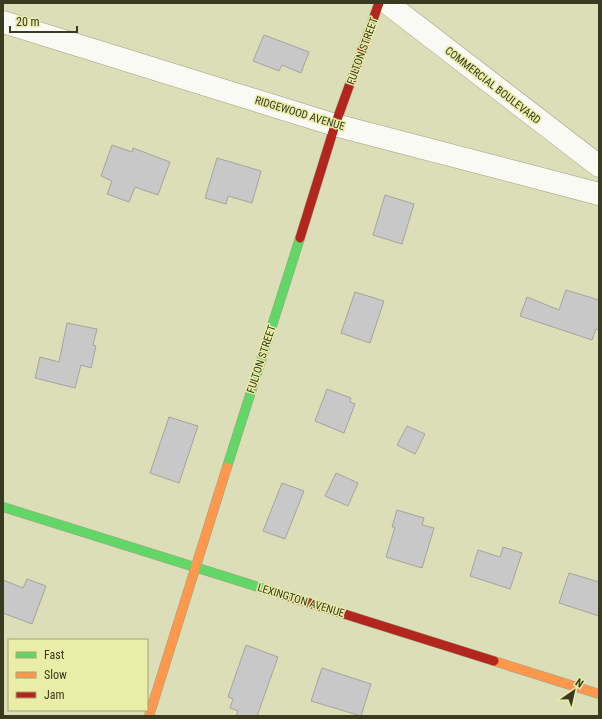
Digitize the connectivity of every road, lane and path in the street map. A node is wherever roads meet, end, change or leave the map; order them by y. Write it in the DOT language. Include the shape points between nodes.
graph roads {
  1 [pos="379,3"];
  2 [pos="387,3"];
  3 [pos="3,22"];
  4 [pos="335,125"];
  5 [pos="599,166"];
  6 [pos="599,194"];
  7 [pos="3,507"];
  8 [pos="196,567"];
  9 [pos="599,694"];
  10 [pos="149,716"];
  1 -- 4 [label="street, FULTON STREET"];
  2 -- 5 [label="street, COMMERCIAL BOULEVARD"];
  3 -- 4 [label="street, RIDGEWOOD AVENUE"];
  4 -- 6 [label="street, RIDGEWOOD AVENUE"];
  4 -- 8 [label="street, FULTON STREET"];
  7 -- 8 [label="street, LEXINGTON AVENUE"];
  8 -- 9 [label="street, LEXINGTON AVENUE"];
  8 -- 10 [label="street, FULTON STREET"];
}
